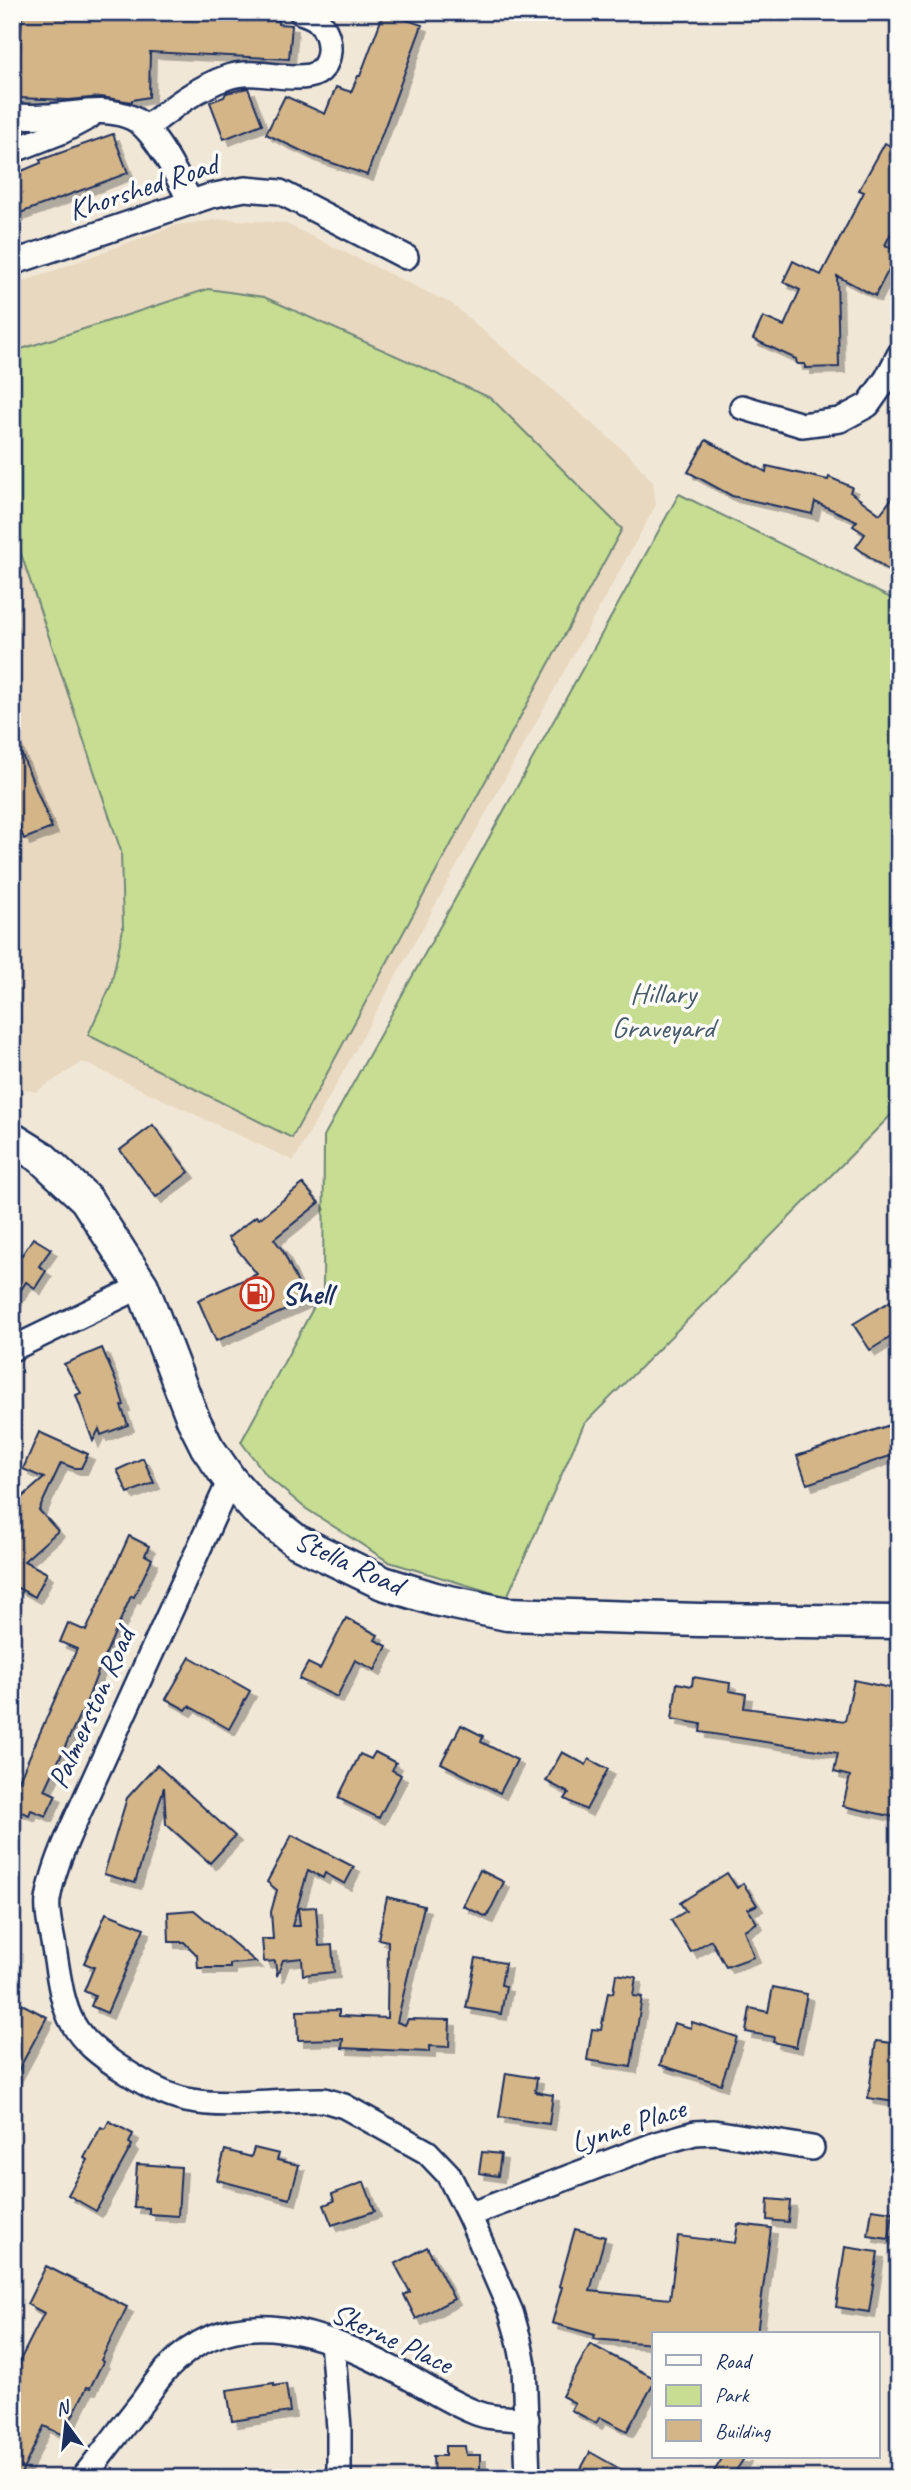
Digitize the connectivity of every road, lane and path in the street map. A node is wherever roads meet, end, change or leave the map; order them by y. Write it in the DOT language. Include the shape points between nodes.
graph roads {
  1 [pos="302,12"];
  2 [pos="101,111"];
  3 [pos="12,116"];
  4 [pos="145,128"];
  5 [pos="12,151"];
  6 [pos="191,202"];
  7 [pos="406,257"];
  8 [pos="12,263"];
  9 [pos="899,355"];
  10 [pos="742,407"];
  11 [pos="12,1139"];
  12 [pos="142,1286"];
  13 [pos="12,1349"];
  14 [pos="230,1480"];
  15 [pos="899,1622"];
  16 [pos="812,2148"];
  17 [pos="469,2215"];
  18 [pos="332,2342"];
  19 [pos="527,2419"];
  20 [pos="83,2478"];
  21 [pos="339,2478"];
  22 [pos="528,2478"];
  1 -- 4 [label="street" via="317,20 330,44 323,69 312,76 246,73 229,77"];
  2 -- 3 [label="street"];
  2 -- 4 [label="street" via="134,118"];
  2 -- 5 [label="street"];
  4 -- 6 [label="street"];
  6 -- 7 [label="street, Khorshed Road" via="245,188 280,192"];
  6 -- 8 [label="street, Khorshed Road"];
  9 -- 10 [label="street" via="868,405 840,420 802,425"];
  11 -- 12 [label="main road, Stella Road" via="41,1157 86,1199"];
  12 -- 13 [label="street"];
  12 -- 14 [label="main road, Stella Road" via="193,1419"];
  14 -- 15 [label="main road, Stella Road" via="256,1509 296,1541 374,1580 507,1614"];
  14 -- 17 [label="street, Palmerston Road" via="54,1870 47,1904 61,1996 80,2036 98,2054 149,2086 200,2102 324,2100 344,2106 427,2152 447,2174"];
  16 -- 17 [label="street, Lynne Place" via="714,2132 687,2135"];
  17 -- 19 [label="street, Palmerston Road" via="511,2312 524,2365"];
  18 -- 19 [label="street, Skerne Place" via="474,2412"];
  18 -- 20 [label="street, Skerne Place" via="273,2327 228,2332 208,2340 168,2367"];
  18 -- 21 [label="street"];
  19 -- 22 [label="street, Palmerston Road"];
}
